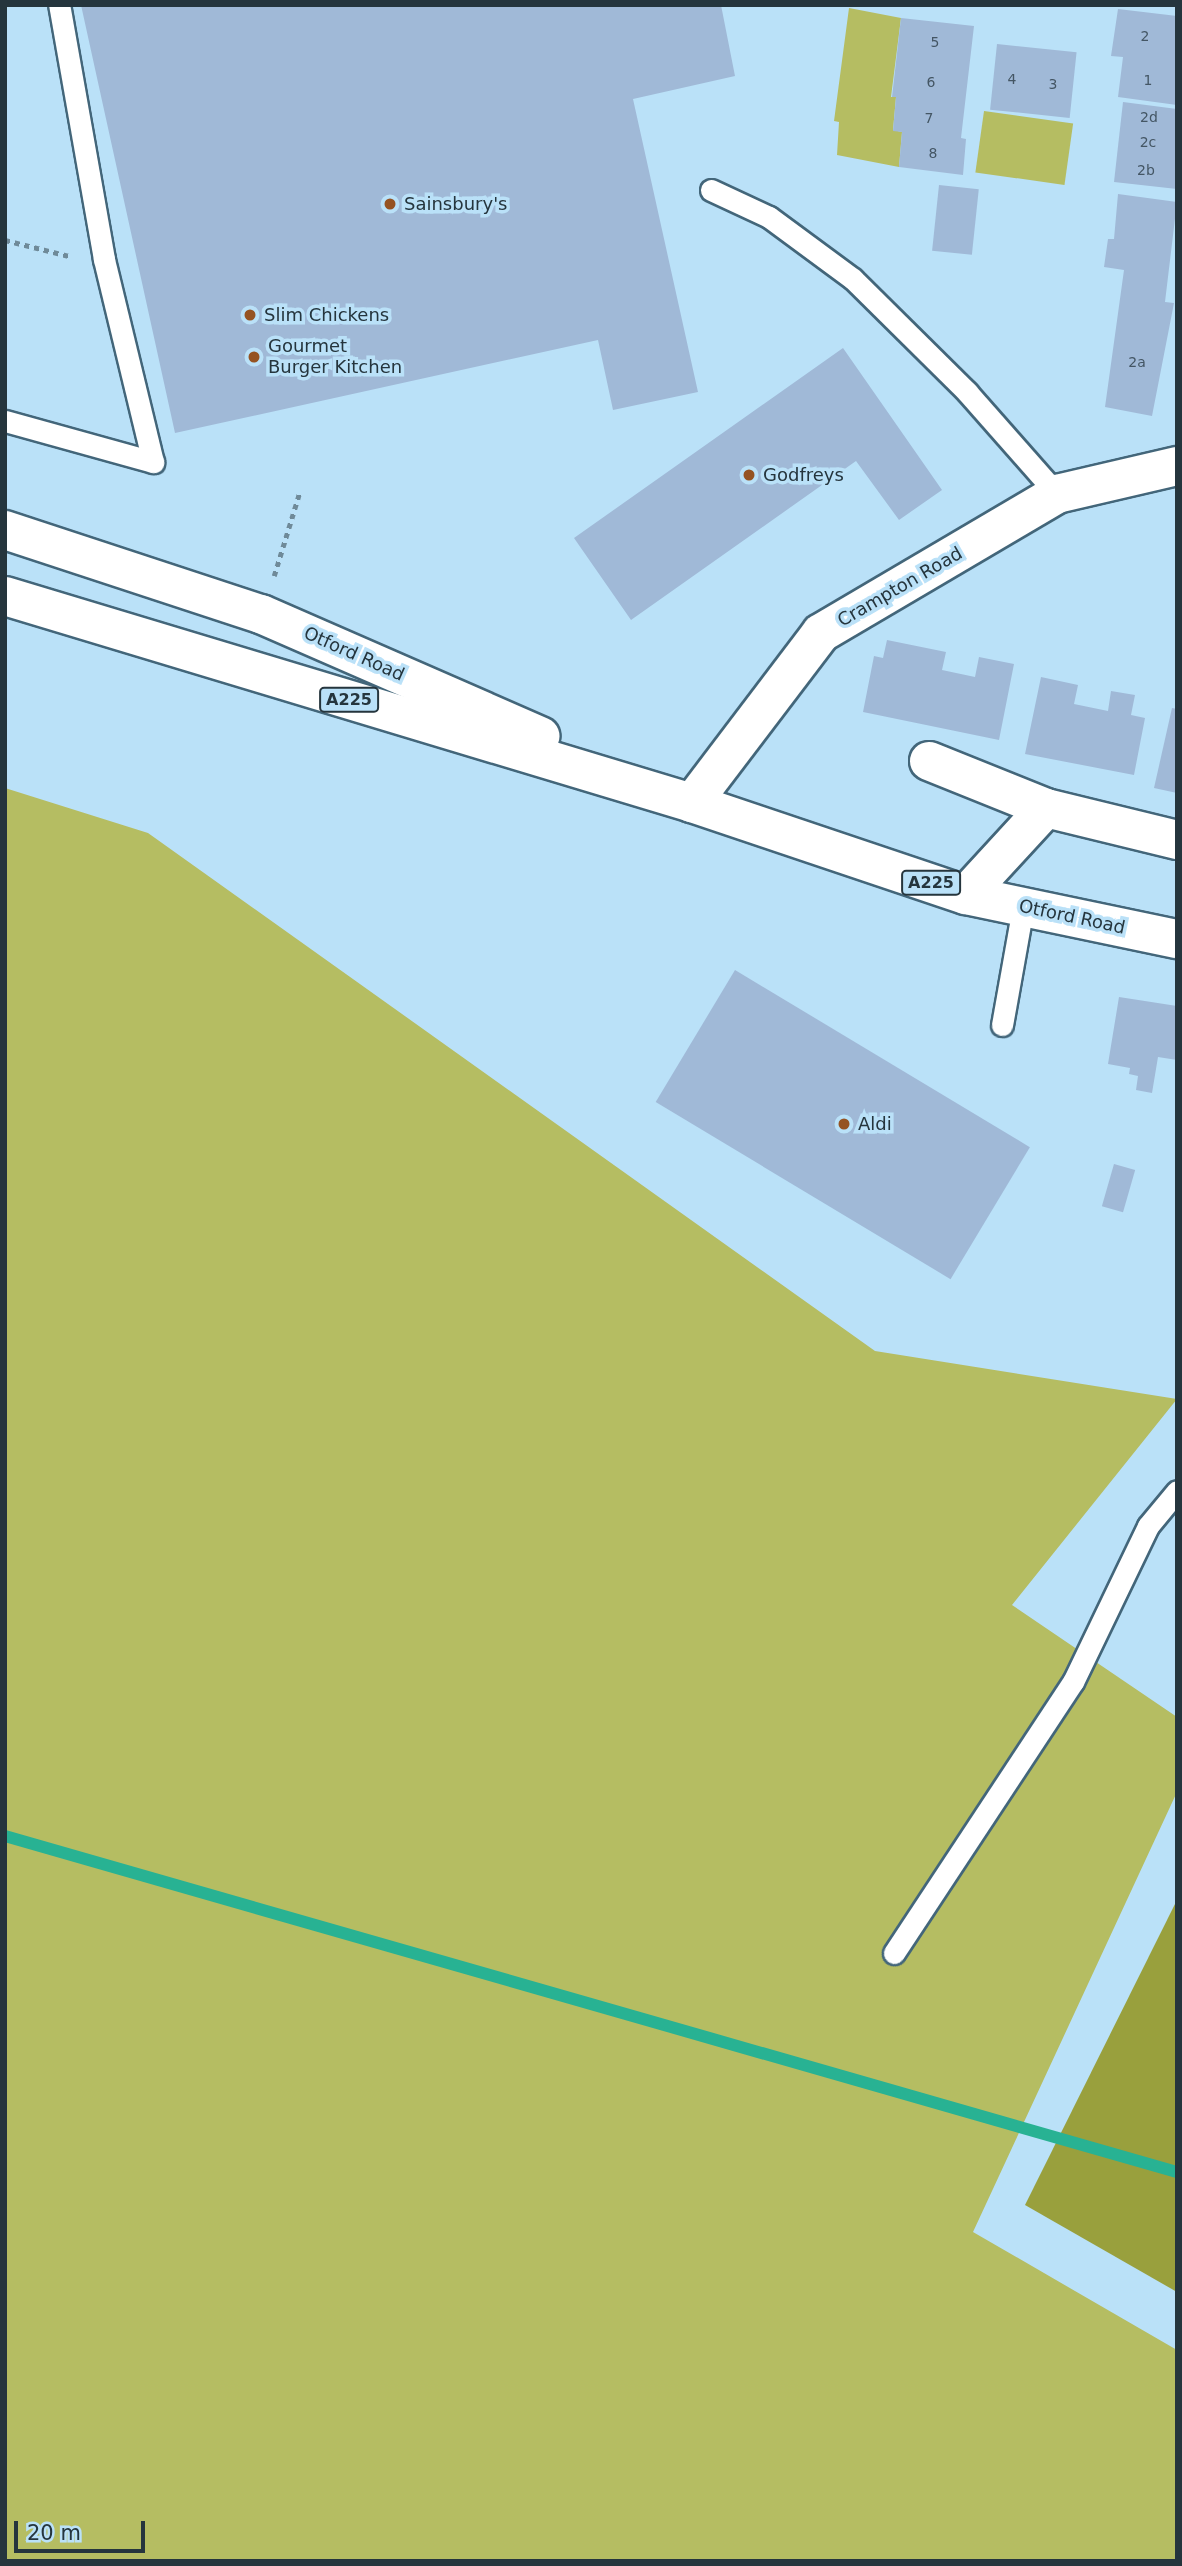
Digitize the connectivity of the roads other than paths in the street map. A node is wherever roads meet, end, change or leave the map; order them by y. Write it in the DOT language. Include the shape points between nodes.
graph roads {
  1 [pos="58,5"];
  2 [pos="711,190"];
  3 [pos="5,421"];
  4 [pos="1177,466"];
  5 [pos="1058,494"];
  6 [pos="5,530"];
  7 [pos="5,596"];
  8 [pos="929,761"];
  9 [pos="692,803"];
  10 [pos="1046,808"];
  11 [pos="1177,840"];
  12 [pos="966,895"];
  13 [pos="1023,907"];
  14 [pos="1177,939"];
  15 [pos="1002,1025"];
  16 [pos="1177,1491"];
  17 [pos="894,1953"];
  1 -- 3 [label="lane" via="104,259 153,462"];
  2 -- 5 [label="lane" via="769,217 853,279 967,392"];
  4 -- 5 [label="main road, Crampton Road"];
  5 -- 9 [label="main road, Crampton Road" via="821,633"];
  6 -- 9 [label="main road, Otford Road / A225" via="261,614"];
  7 -- 9 [label="main road, Otford Road / A225"];
  8 -- 10 [label="main road"];
  9 -- 12 [label="main road, Otford Road / A225"];
  10 -- 11 [label="main road"];
  10 -- 12 [label="main road"];
  12 -- 13 [label="main road, Otford Road / A225"];
  13 -- 14 [label="main road, Otford Road / A225"];
  13 -- 15 [label="lane"];
  16 -- 17 [label="lane" via="1148,1526 1073,1682"];
}
